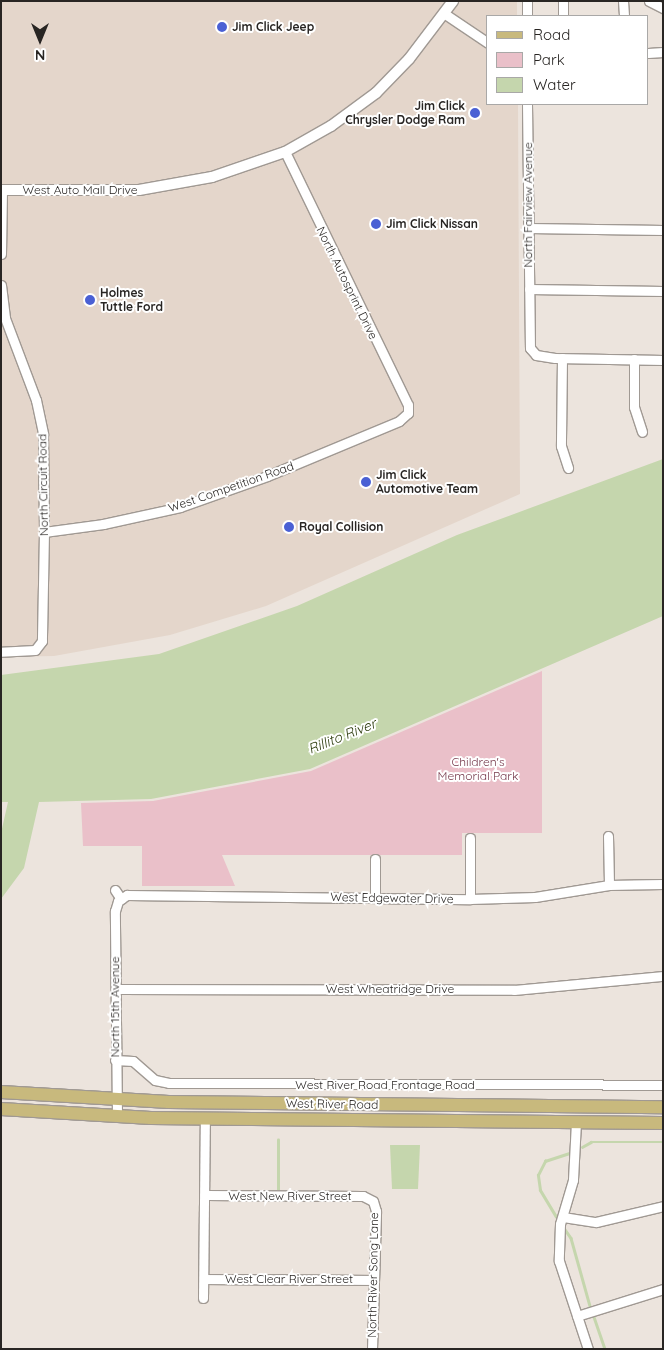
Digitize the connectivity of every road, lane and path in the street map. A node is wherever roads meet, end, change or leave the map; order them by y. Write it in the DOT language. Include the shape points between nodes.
graph roads {
  1 [pos="452,1"];
  2 [pos="527,1"];
  3 [pos="563,1"];
  4 [pos="623,1"];
  5 [pos="650,1"];
  6 [pos="663,8"];
  7 [pos="445,14"];
  8 [pos="527,15"];
  9 [pos="563,15"];
  10 [pos="624,15"];
  11 [pos="487,42"];
  12 [pos="649,52"];
  13 [pos="663,52"];
  14 [pos="527,105"];
  15 [pos="285,152"];
  16 [pos="2,190"];
  17 [pos="529,228"];
  18 [pos="663,230"];
  19 [pos="1,254"];
  20 [pos="1,285"];
  21 [pos="529,289"];
  22 [pos="663,291"];
  23 [pos="562,358"];
  24 [pos="634,359"];
  25 [pos="663,360"];
  26 [pos="408,413"];
  27 [pos="642,432"];
  28 [pos="568,468"];
  29 [pos="44,532"];
  30 [pos="1,652"];
  31 [pos="608,836"];
  32 [pos="470,838"];
  33 [pos="375,860"];
  34 [pos="608,884"];
  35 [pos="663,884"];
  36 [pos="115,890"];
  37 [pos="375,898"];
  38 [pos="121,899"];
  39 [pos="470,899"];
  40 [pos="663,976"];
  41 [pos="116,989"];
  42 [pos="115,1060"];
  43 [pos="663,1085"];
  44 [pos="1,1092"];
  45 [pos="116,1100"];
  46 [pos="663,1107"];
  47 [pos="1,1109"];
  48 [pos="117,1116"];
  49 [pos="205,1118"];
  50 [pos="576,1122"];
  51 [pos="663,1123"];
  52 [pos="206,1195"];
  53 [pos="375,1199"];
  54 [pos="663,1206"];
  55 [pos="563,1217"];
  56 [pos="204,1279"];
  57 [pos="373,1280"];
  58 [pos="663,1289"];
  59 [pos="203,1298"];
  60 [pos="578,1316"];
  61 [pos="372,1349"];
  62 [pos="588,1349"];
  1 -- 7 [label="street, West Auto Mall Drive"];
  2 -- 8 [label="street"];
  3 -- 9 [label="street"];
  4 -- 10 [label="street"];
  5 -- 6 [label="street"];
  7 -- 11 [label="street"];
  7 -- 15 [label="street, West Auto Mall Drive" via="376,92 331,126"];
  12 -- 13 [label="street"];
  14 -- 17 [label="street, North Fairview Avenue"];
  15 -- 16 [label="street, West Auto Mall Drive" via="212,177 140,190"];
  15 -- 26 [label="street, North Autosprint Drive" via="408,405"];
  16 -- 19 [label="street"];
  17 -- 18 [label="street"];
  17 -- 21 [label="street, North Fairview Avenue"];
  20 -- 29 [label="street, North Circuit Road" via="5,318 36,400 43,434"];
  21 -- 22 [label="street"];
  21 -- 23 [label="street, North Fairview Avenue" via="532,352"];
  23 -- 24 [label="street"];
  23 -- 28 [label="street" via="562,451"];
  24 -- 25 [label="street"];
  24 -- 27 [label="street" via="634,408"];
  26 -- 29 [label="street, West Competition Road" via="399,421 267,476 180,507 103,524"];
  29 -- 30 [label="street, North Circuit Road" via="42,641 39,648 28,652"];
  31 -- 34 [label="street"];
  32 -- 39 [label="street"];
  33 -- 37 [label="street"];
  34 -- 35 [label="street, West Edgewater Drive"];
  34 -- 39 [label="street, West Edgewater Drive" via="535,897"];
  36 -- 38 [label="street"];
  37 -- 38 [label="street, West Edgewater Drive" via="136,894"];
  37 -- 39 [label="street, West Edgewater Drive"];
  38 -- 41 [label="street, North 15th Avenue" via="115,911"];
  40 -- 41 [label="street, West Wheatridge Drive" via="514,990"];
  41 -- 42 [label="street, North 15th Avenue"];
  42 -- 43 [label="street, West River Road Frontage Road" via="132,1061 155,1080 169,1083"];
  42 -- 45 [label="street, North 15th Avenue"];
  44 -- 45 [label="main road, West River Road"];
  45 -- 46 [label="main road, West River Road"];
  45 -- 48 [label="street, North 15th Avenue"];
  47 -- 48 [label="main road, West River Road"];
  48 -- 49 [label="main road, West River Road"];
  49 -- 50 [label="main road, West River Road"];
  49 -- 52 [label="street"];
  50 -- 51 [label="main road, West River Road"];
  50 -- 55 [label="street" via="573,1180"];
  52 -- 53 [label="street, West New River Street" via="363,1196"];
  52 -- 56 [label="street"];
  53 -- 57 [label="street, North River Song Lane"];
  54 -- 55 [label="street" via="596,1222"];
  55 -- 60 [label="street" via="559,1261"];
  56 -- 57 [label="street, West Clear River Street"];
  56 -- 59 [label="street"];
  57 -- 61 [label="street, North River Song Lane"];
  58 -- 60 [label="street"];
  60 -- 62 [label="street"];
}
